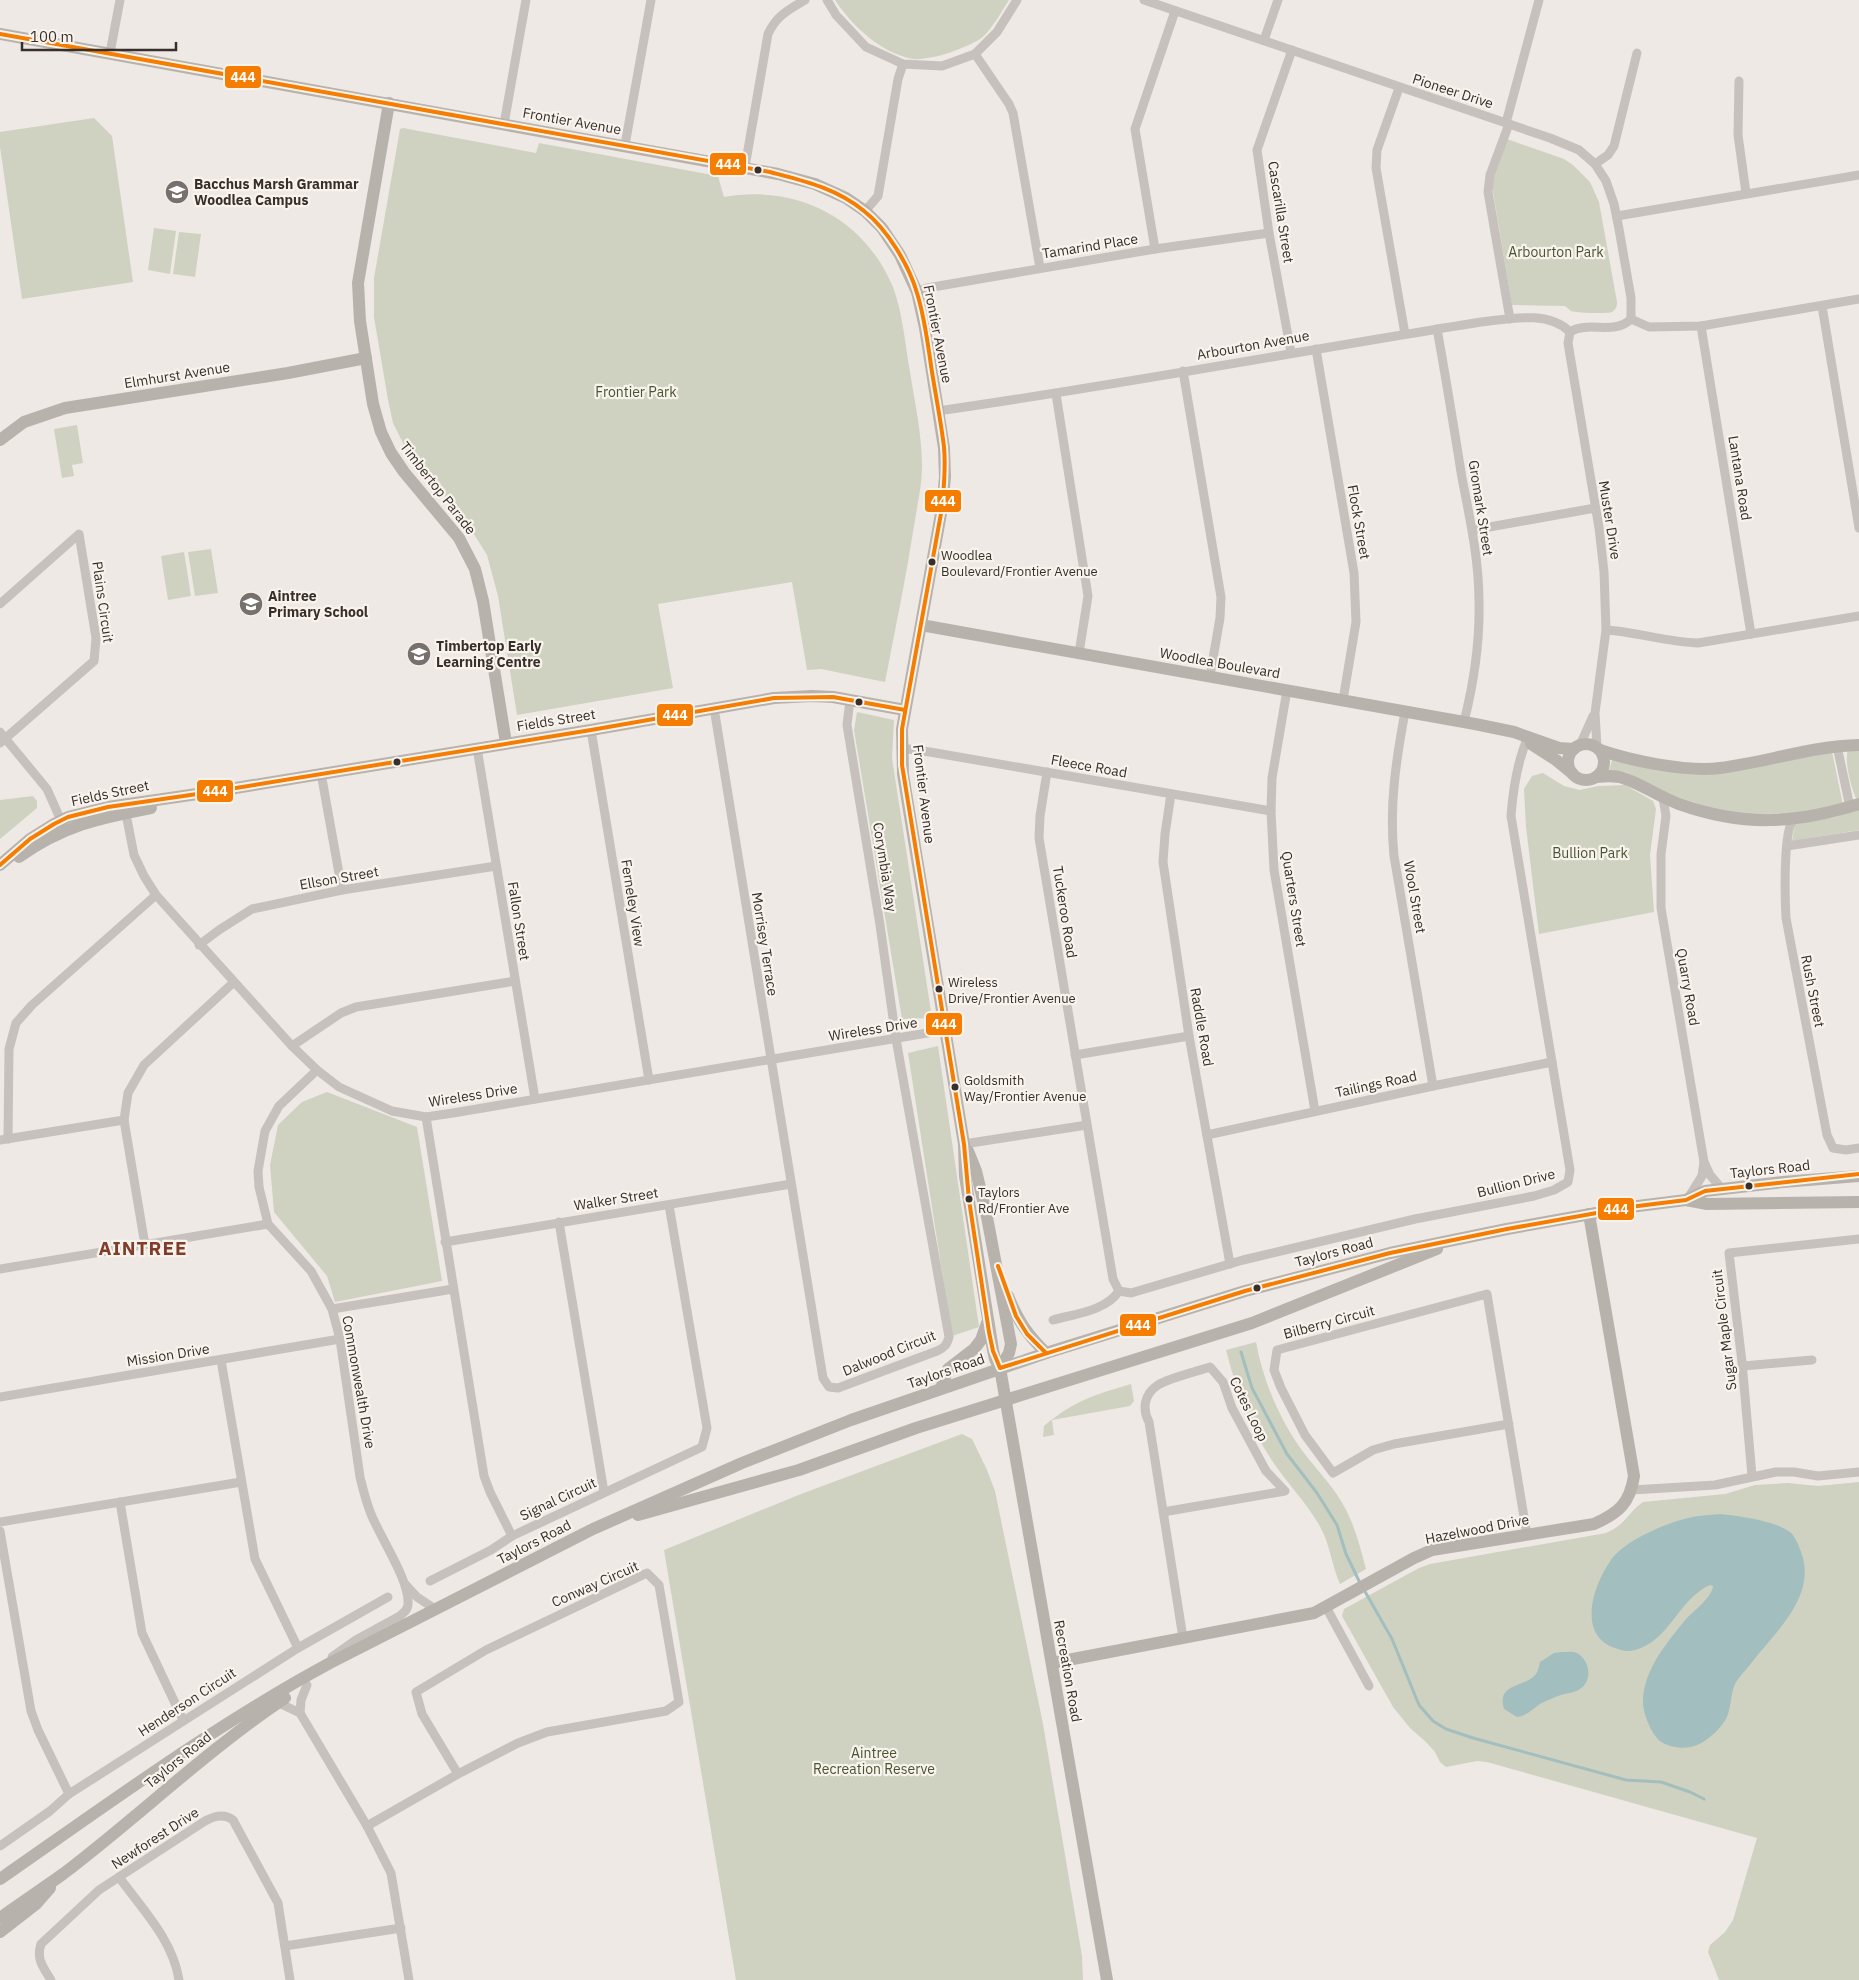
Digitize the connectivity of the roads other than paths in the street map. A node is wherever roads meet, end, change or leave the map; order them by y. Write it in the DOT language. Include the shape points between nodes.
graph roads {
  1 [pos="120,0"];
  2 [pos="526,0"];
  3 [pos="651,0"];
  4 [pos="805,0"];
  5 [pos="827,0"];
  6 [pos="1016,0"];
  7 [pos="1147,0"];
  8 [pos="1278,0"];
  9 [pos="1539,0"];
  10 [pos="1175,11"];
  11 [pos="0,34"];
  12 [pos="1264,40"];
  13 [pos="1292,50"];
  14 [pos="110,53"];
  15 [pos="1637,53"];
  16 [pos="975,54"];
  17 [pos="903,64"];
  18 [pos="1739,81"];
  19 [pos="1399,88"];
  20 [pos="389,103"];
  21 [pos="504,124"];
  22 [pos="1507,124"];
  23 [pos="625,145"];
  24 [pos="1595,164"];
  25 [pos="745,167"];
  26 [pos="1859,175"];
  27 [pos="1746,193"];
  28 [pos="865,212"];
  29 [pos="1617,216"];
  30 [pos="1268,233"];
  31 [pos="1155,249"];
  32 [pos="1040,268"];
  33 [pos="918,292"];
  34 [pos="1859,299"];
  35 [pos="1822,306"];
  36 [pos="1510,319"];
  37 [pos="1630,319"];
  38 [pos="1701,326"];
  39 [pos="1437,329"];
  40 [pos="1570,332"];
  41 [pos="1405,334"];
  42 [pos="1316,349"];
  43 [pos="1292,352"];
  44 [pos="366,358"];
  45 [pos="1183,371"];
  46 [pos="1056,394"];
  47 [pos="938,411"];
  48 [pos="0,440"];
  49 [pos="1595,508"];
  50 [pos="1859,528"];
  51 [pos="1473,530"];
  52 [pos="0,604"];
  53 [pos="1859,616"];
  54 [pos="920,625"];
  55 [pos="1606,630"];
  56 [pos="1751,634"];
  57 [pos="1079,653"];
  58 [pos="1210,676"];
  59 [pos="1287,690"];
  60 [pos="850,700"];
  61 [pos="1343,700"];
  62 [pos="714,708"];
  63 [pos="905,710"];
  64 [pos="1405,712"];
  65 [pos="1594,713"];
  66 [pos="1464,722"];
  67 [pos="591,730"];
  68 [pos="2,738"];
  69 [pos="1527,739"];
  70 [pos="506,743"];
  71 [pos="1859,745"];
  72 [pos="1837,746"];
  73 [pos="1577,747"];
  74 [pos="477,748"];
  75 [pos="901,748"];
  76 [pos="1598,749"];
  77 [pos="1048,772"];
  78 [pos="322,773"];
  79 [pos="1574,775"];
  80 [pos="1596,777"];
  81 [pos="1172,794"];
  82 [pos="1663,798"];
  83 [pos="1679,804"];
  84 [pos="1854,805"];
  85 [pos="125,809"];
  86 [pos="1271,811"];
  87 [pos="1666,816"];
  88 [pos="1787,821"];
  89 [pos="62,825"];
  90 [pos="1859,835"];
  91 [pos="1788,846"];
  92 [pos="0,865"];
  93 [pos="496,866"];
  94 [pos="0,870"];
  95 [pos="342,890"];
  96 [pos="156,895"];
  97 [pos="199,945"];
  98 [pos="515,981"];
  99 [pos="234,982"];
  100 [pos="945,1030"];
  101 [pos="1189,1036"];
  102 [pos="896,1038"];
  103 [pos="292,1046"];
  104 [pos="1075,1055"];
  105 [pos="770,1060"];
  106 [pos="1552,1062"];
  107 [pos="317,1070"];
  108 [pos="649,1080"];
  109 [pos="1432,1086"];
  110 [pos="535,1099"];
  111 [pos="1315,1111"];
  112 [pos="426,1117"];
  113 [pos="124,1120"];
  114 [pos="1087,1125"];
  115 [pos="1207,1135"];
  116 [pos="4,1140"];
  117 [pos="964,1144"];
  118 [pos="1859,1148"];
  119 [pos="1704,1162"];
  120 [pos="1859,1175"];
  121 [pos="791,1184"];
  122 [pos="1722,1189"];
  123 [pos="1686,1200"];
  124 [pos="1859,1202"];
  125 [pos="669,1205"];
  126 [pos="1589,1214"];
  127 [pos="559,1222"];
  128 [pos="268,1224"];
  129 [pos="1466,1237"];
  130 [pos="1859,1239"];
  131 [pos="445,1242"];
  132 [pos="145,1245"];
  133 [pos="996,1263"];
  134 [pos="1230,1264"];
  135 [pos="0,1269"];
  136 [pos="453,1289"];
  137 [pos="1119,1291"];
  138 [pos="332,1309"];
  139 [pos="1053,1320"];
  140 [pos="988,1321"];
  141 [pos="340,1339"];
  142 [pos="1046,1353"];
  143 [pos="221,1360"];
  144 [pos="1812,1360"];
  145 [pos="1742,1366"];
  146 [pos="1000,1368"];
  147 [pos="941,1388"];
  148 [pos="0,1397"];
  149 [pos="1006,1399"];
  150 [pos="1509,1424"];
  151 [pos="1859,1472"];
  152 [pos="1752,1476"];
  153 [pos="241,1482"];
  154 [pos="1632,1490"];
  155 [pos="604,1492"];
  156 [pos="120,1502"];
  157 [pos="1163,1512"];
  158 [pos="0,1522"];
  159 [pos="593,1529"];
  160 [pos="0,1531"];
  161 [pos="1527,1535"];
  162 [pos="512,1536"];
  163 [pos="430,1581"];
  164 [pos="405,1584"];
  165 [pos="388,1598"];
  166 [pos="1326,1607"];
  167 [pos="435,1609"];
  168 [pos="1183,1638"];
  169 [pos="298,1648"];
  170 [pos="1052,1663"];
  171 [pos="304,1682"];
  172 [pos="1369,1686"];
  173 [pos="279,1703"];
  174 [pos="300,1713"];
  175 [pos="183,1720"];
  176 [pos="458,1774"];
  177 [pos="69,1794"];
  178 [pos="367,1826"];
  179 [pos="0,1846"];
  180 [pos="63,1873"];
  181 [pos="119,1877"];
  182 [pos="0,1879"];
  183 [pos="0,1918"];
  184 [pos="401,1928"];
  185 [pos="0,1932"];
  186 [pos="284,1946"];
  187 [pos="51,1980"];
  188 [pos="179,1980"];
  189 [pos="290,1980"];
  190 [pos="410,1980"];
  191 [pos="1107,1980"];
  1 -- 14 [label="street"];
  2 -- 21 [label="street"];
  3 -- 23 [label="street"];
  4 -- 25 [label="street" via="780,15 768,34"];
  5 -- 17 [label="street" via="836,15 866,47"];
  6 -- 16 [label="street" via="997,32"];
  7 -- 10 [label="street, Pioneer Drive"];
  8 -- 12 [label="street"];
  9 -- 22 [label="street"];
  10 -- 12 [label="street, Pioneer Drive"];
  10 -- 31 [label="street" via="1135,129"];
  11 -- 14 [label="street, Frontier Avenue"];
  12 -- 13 [label="street, Pioneer Drive"];
  13 -- 19 [label="street, Pioneer Drive"];
  13 -- 30 [label="street, Cascarilla Street" via="1257,150"];
  14 -- 20 [label="street, Frontier Avenue"];
  15 -- 24 [label="street" via="1614,146"];
  16 -- 17 [label="street" via="942,66"];
  16 -- 32 [label="street" via="1013,113"];
  17 -- 28 [label="street" via="878,196"];
  18 -- 27 [label="street" via="1738,135"];
  19 -- 22 [label="street, Pioneer Drive"];
  19 -- 41 [label="street" via="1377,150 1376,168"];
  20 -- 21 [label="street, Frontier Avenue"];
  20 -- 44 [label="street, Timbertop Parade" via="358,283 358,307"];
  21 -- 23 [label="street, Frontier Avenue"];
  22 -- 24 [label="street, Pioneer Drive" via="1579,150"];
  22 -- 36 [label="street" via="1490,175 1488,192"];
  23 -- 25 [label="street, Frontier Avenue"];
  24 -- 29 [label="street, Pioneer Drive" via="1606,181"];
  25 -- 28 [label="street, Frontier Avenue" via="839,193"];
  26 -- 27 [label="street"];
  27 -- 29 [label="street"];
  28 -- 33 [label="street, Frontier Avenue" via="882,228 900,255"];
  29 -- 37 [label="street, Pioneer Drive" via="1631,298"];
  30 -- 31 [label="street, Tamarind Place"];
  30 -- 43 [label="street, Cascarilla Street"];
  31 -- 32 [label="street, Tamarind Place"];
  32 -- 33 [label="street, Tamarind Place"];
  33 -- 47 [label="street, Frontier Avenue"];
  34 -- 35 [label="street"];
  35 -- 38 [label="street"];
  35 -- 50 [label="street"];
  36 -- 39 [label="street, Arbourton Avenue"];
  36 -- 40 [label="street, Arbourton Avenue" via="1551,320"];
  37 -- 38 [label="street" via="1649,327"];
  37 -- 40 [label="street" via="1620,326 1585,327"];
  38 -- 56 [label="street, Lantana Road"];
  39 -- 41 [label="street, Arbourton Avenue"];
  39 -- 51 [label="street, Gromark Street"];
  40 -- 49 [label="street, Muster Drive" via="1568,342"];
  41 -- 42 [label="street, Arbourton Avenue"];
  42 -- 43 [label="street, Arbourton Avenue"];
  42 -- 61 [label="street, Flock Street" via="1354,573 1356,622"];
  43 -- 45 [label="street, Arbourton Avenue"];
  44 -- 48 [label="street, Elmhurst Avenue" via="65,408 24,422"];
  44 -- 70 [label="street, Timbertop Parade" via="373,404 385,442 404,472 458,538 475,569"];
  45 -- 46 [label="street, Arbourton Avenue"];
  45 -- 58 [label="street" via="1221,597"];
  46 -- 47 [label="street, Arbourton Avenue"];
  46 -- 57 [label="street" via="1088,596"];
  47 -- 54 [label="street, Frontier Avenue" via="945,476"];
  49 -- 51 [label="street"];
  49 -- 55 [label="street, Muster Drive" via="1604,572"];
  51 -- 66 [label="street, Gromark Street" via="1479,601 1478,644 1473,687"];
  52 -- 68 [label="street, Plains Circuit" via="79,534 96,638 94,661"];
  53 -- 56 [label="street"];
  54 -- 57 [label="street, Woodlea Boulevard"];
  54 -- 63 [label="street, Frontier Avenue"];
  55 -- 56 [label="street" via="1622,630 1684,643"];
  55 -- 65 [label="street, Muster Drive"];
  57 -- 58 [label="street, Woodlea Boulevard"];
  58 -- 59 [label="street, Woodlea Boulevard"];
  59 -- 61 [label="street, Woodlea Boulevard"];
  59 -- 86 [label="street, Quarters Street" via="1274,769"];
  60 -- 62 [label="street, Fields Street" via="793,697"];
  60 -- 63 [label="street, Fields Street"];
  60 -- 102 [label="street, Corymbia Way" via="847,725"];
  61 -- 64 [label="street, Woodlea Boulevard"];
  62 -- 67 [label="street, Fields Street"];
  62 -- 105 [label="street, Morrisey Terrace"];
  63 -- 75 [label="street, Frontier Avenue"];
  64 -- 66 [label="street, Woodlea Boulevard"];
  64 -- 109 [label="street, Wool Street" via="1392,793 1391,829"];
  65 -- 73 [label="street, Muster Drive"];
  65 -- 76 [label="street, Muster Drive"];
  66 -- 69 [label="street, Woodlea Boulevard" via="1514,732"];
  67 -- 70 [label="street, Fields Street"];
  67 -- 108 [label="street, Ferneley View"];
  68 -- 89 [label="street" via="47,789"];
  69 -- 73 [label="street, Woodlea Boulevard" via="1559,748"];
  69 -- 79 [label="street, Woodlea Boulevard"];
  69 -- 106 [label="street, Bullion Drive" via="1520,757 1511,816"];
  70 -- 74 [label="street, Fields Street"];
  71 -- 72 [label="street"];
  72 -- 76 [label="street" via="1718,768 1688,768 1617,756"];
  72 -- 84 [label="street"];
  73 -- 76 [label="street" via="1586,744"];
  73 -- 79 [label="street" via="1568,759"];
  74 -- 78 [label="street, Fields Street"];
  74 -- 93 [label="street, Fallon Street"];
  75 -- 77 [label="street, Fleece Road"];
  75 -- 100 [label="street, Frontier Avenue" via="903,778"];
  76 -- 80 [label="street" via="1604,761"];
  77 -- 81 [label="street, Fleece Road"];
  77 -- 104 [label="street, Tuckeroo Road" via="1039,838"];
  78 -- 85 [label="street, Fields Street"];
  78 -- 95 [label="street"];
  79 -- 80 [label="street" via="1584,780"];
  80 -- 82 [label="street" via="1624,778"];
  81 -- 86 [label="street, Fleece Road"];
  81 -- 101 [label="street, Raddle Road" via="1162,862"];
  82 -- 83 [label="street"];
  82 -- 87 [label="street, Quarry Road"];
  83 -- 87 [label="street"];
  83 -- 88 [label="street" via="1717,815 1756,821"];
  84 -- 88 [label="street"];
  85 -- 89 [label="street, Fields Street" via="88,822"];
  85 -- 96 [label="street, Wireless Drive" via="134,855"];
  86 -- 111 [label="street, Quarters Street" via="1274,870"];
  87 -- 119 [label="street, Quarry Road" via="1661,854 1661,908"];
  88 -- 91 [label="street, Rush Street"];
  89 -- 92 [label="street, Fields Street" via="30,839"];
  89 -- 94 [label="street, Fields Street"];
  90 -- 91 [label="street"];
  91 -- 118 [label="street, Rush Street" via="1784,897 1786,918 1827,1136 1834,1148"];
  93 -- 95 [label="street, Ellson Street"];
  93 -- 98 [label="street, Fallon Street"];
  95 -- 97 [label="street, Ellson Street" via="252,909"];
  96 -- 97 [label="street, Wireless Drive"];
  96 -- 116 [label="street" via="16,1023 9,1049"];
  97 -- 99 [label="street, Wireless Drive"];
  98 -- 103 [label="street" via="356,1007 341,1013"];
  98 -- 110 [label="street, Fallon Street"];
  99 -- 103 [label="street, Wireless Drive"];
  99 -- 113 [label="street" via="144,1065 128,1093"];
  100 -- 102 [label="street, Wireless Drive"];
  100 -- 117 [label="street, Frontier Avenue"];
  101 -- 104 [label="street"];
  101 -- 115 [label="street, Raddle Road"];
  102 -- 105 [label="street, Wireless Drive"];
  102 -- 121 [label="street, Dalwood Circuit" via="948,1329 948,1343 943,1348 838,1388 826,1383"];
  103 -- 107 [label="street, Wireless Drive"];
  104 -- 114 [label="street, Tuckeroo Road"];
  105 -- 108 [label="street, Wireless Drive"];
  105 -- 121 [label="street, Morrisey Terrace"];
  106 -- 109 [label="street, Tailings Road"];
  106 -- 134 [label="street, Bullion Drive" via="1570,1170 1568,1182 1563,1186 1534,1196 1415,1219"];
  107 -- 112 [label="street, Wireless Drive" via="339,1087 365,1100 392,1111"];
  107 -- 128 [label="street, Commonwealth Drive" via="278,1106 265,1131 258,1171"];
  108 -- 110 [label="street, Wireless Drive"];
  109 -- 111 [label="street, Tailings Road"];
  110 -- 112 [label="street, Wireless Drive"];
  111 -- 115 [label="street, Tailings Road"];
  112 -- 131 [label="street, Signal Circuit"];
  113 -- 116 [label="street"];
  113 -- 132 [label="street"];
  114 -- 117 [label="street"];
  114 -- 137 [label="street, Tuckeroo Road" via="1113,1279"];
  115 -- 134 [label="street, Raddle Road"];
  117 -- 133 [label="street, Frontier Avenue" via="976,1171"];
  117 -- 140 [label="street, Frontier Avenue" via="965,1176"];
  119 -- 122 [label="street, Quarry Road"];
  119 -- 123 [label="street, Quarry Road" via="1702,1176"];
  120 -- 122 [label="street, Taylors Road"];
  121 -- 125 [label="street, Walker Street"];
  122 -- 123 [label="street, Taylors Road" via="1705,1191"];
  123 -- 124 [label="street, Taylors Road" via="1707,1204"];
  123 -- 126 [label="street, Taylors Road"];
  125 -- 127 [label="street, Walker Street"];
  125 -- 155 [label="street, Signal Circuit" via="707,1428 702,1447"];
  126 -- 129 [label="street, Taylors Road"];
  126 -- 154 [label="street" via="1634,1476"];
  127 -- 131 [label="street, Walker Street"];
  127 -- 155 [label="street"];
  128 -- 132 [label="street"];
  128 -- 138 [label="street, Commonwealth Drive" via="311,1271"];
  129 -- 142 [label="street, Taylors Road" via="1245,1291"];
  129 -- 149 [label="street, Taylors Road" via="1252,1323"];
  130 -- 145 [label="street, Sugar Maple Circuit" via="1729,1253"];
  131 -- 136 [label="street, Signal Circuit"];
  132 -- 135 [label="street"];
  133 -- 142 [label="street" via="1016,1316 1027,1334"];
  133 -- 146 [label="street, Frontier Avenue" via="1011,1344"];
  134 -- 137 [label="street, Bullion Drive" via="1131,1293"];
  136 -- 138 [label="street"];
  136 -- 162 [label="street, Signal Circuit" via="484,1476"];
  137 -- 139 [label="street" via="1107,1304"];
  138 -- 141 [label="street, Commonwealth Drive"];
  140 -- 146 [label="street, Frontier Avenue" via="994,1359"];
  140 -- 147 [label="street" via="974,1349 948,1369"];
  141 -- 143 [label="street, Mission Drive"];
  141 -- 164 [label="street, Commonwealth Drive" via="360,1477 371,1515"];
  142 -- 146 [label="street, Taylors Road"];
  143 -- 148 [label="street, Mission Drive"];
  143 -- 153 [label="street"];
  144 -- 145 [label="street"];
  145 -- 152 [label="street, Sugar Maple Circuit"];
  146 -- 147 [label="street, Taylors Road"];
  146 -- 149 [label="street, Recreation Road"];
  147 -- 159 [label="street, Taylors Road" via="742,1463"];
  149 -- 159 [label="street, Taylors Road" via="800,1470"];
  149 -- 170 [label="street, Recreation Road"];
  150 -- 150 [label="street, Bilberry Circuit" via="1394,1444 1373,1450 1333,1473 1305,1435 1281,1388 1274,1370 1277,1350 1487,1294"];
  150 -- 161 [label="street, Bilberry Circuit"];
  151 -- 152 [label="street" via="1818,1476 1776,1472"];
  152 -- 154 [label="street" via="1715,1485"];
  153 -- 156 [label="street"];
  153 -- 169 [label="street" via="255,1559"];
  154 -- 161 [label="street, Hazelwood Drive" via="1626,1503 1610,1517 1594,1524"];
  155 -- 162 [label="street, Signal Circuit"];
  156 -- 158 [label="street"];
  156 -- 175 [label="street" via="142,1633"];
  157 -- 157 [label="street, Cotes Loop" via="1149,1422 1144,1413 1145,1400 1157,1385 1210,1367 1223,1382 1232,1408 1266,1471 1285,1491"];
  157 -- 168 [label="street, Cotes Loop"];
  159 -- 167 [label="street, Taylors Road"];
  160 -- 177 [label="street" via="30,1711"];
  161 -- 166 [label="street, Hazelwood Drive" via="1432,1550"];
  162 -- 163 [label="street"];
  164 -- 167 [label="street, Commonwealth Drive" via="423,1603"];
  164 -- 171 [label="street, Commonwealth Drive" via="406,1611 356,1640"];
  165 -- 169 [label="street, Henderson Circuit"];
  166 -- 168 [label="street, Hazelwood Drive" via="1314,1613"];
  166 -- 172 [label="street"];
  167 -- 171 [label="street, Taylors Road"];
  168 -- 170 [label="street, Hazelwood Drive"];
  169 -- 175 [label="street, Henderson Circuit"];
  170 -- 191 [label="street, Recreation Road"];
  171 -- 173 [label="street, Taylors Road"];
  171 -- 174 [label="street"];
  171 -- 182 [label="street, Taylors Road" via="190,1748"];
  173 -- 174 [label="street"];
  173 -- 180 [label="street, Taylors Road" via="212,1752"];
  174 -- 178 [label="street"];
  175 -- 177 [label="street, Henderson Circuit"];
  176 -- 176 [label="street, Conway Circuit" via="547,1732 666,1711 679,1702 659,1585 647,1573 486,1650 416,1692 422,1714"];
  176 -- 178 [label="street, Conway Circuit"];
  177 -- 179 [label="street, Henderson Circuit"];
  178 -- 184 [label="street" via="391,1873"];
  180 -- 183 [label="street, Taylors Road"];
  180 -- 185 [label="street" via="36,1904"];
  181 -- 186 [label="street, Newforest Drive" via="205,1821 219,1815 229,1817 278,1903"];
  181 -- 187 [label="street, Newforest Drive" via="99,1890 41,1944 39,1960"];
  181 -- 188 [label="street" via="164,1939 177,1965"];
  184 -- 186 [label="street"];
  184 -- 190 [label="street"];
  186 -- 189 [label="street, Newforest Drive"];
}
